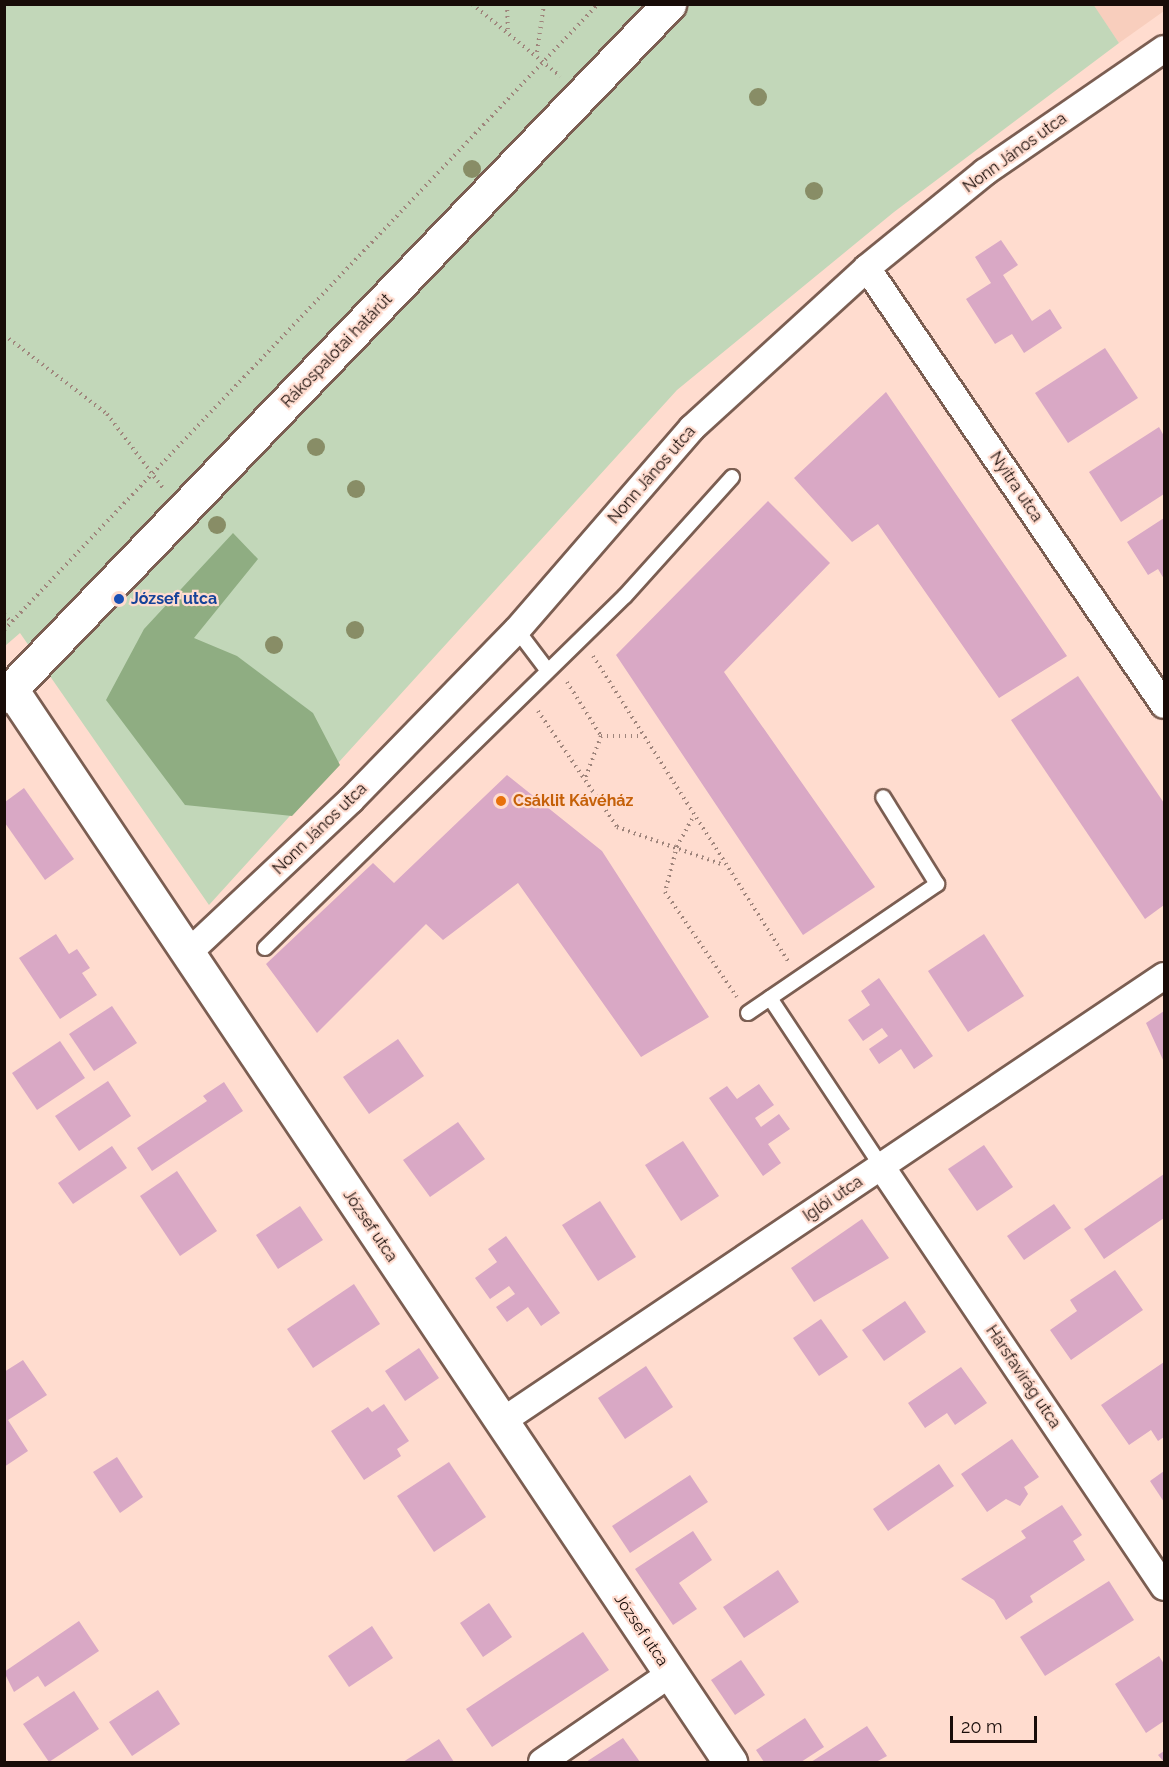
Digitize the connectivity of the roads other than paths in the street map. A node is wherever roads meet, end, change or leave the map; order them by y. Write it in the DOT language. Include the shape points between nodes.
graph roads {
  1 [pos="669,4"];
  2 [pos="1164,49"];
  3 [pos="867,268"];
  4 [pos="732,477"];
  5 [pos="517,630"];
  6 [pos="552,667"];
  7 [pos="8,693"];
  8 [pos="1164,705"];
  9 [pos="883,797"];
  10 [pos="265,948"];
  11 [pos="187,954"];
  12 [pos="1164,976"];
  13 [pos="770,998"];
  14 [pos="748,1013"];
  15 [pos="881,1166"];
  16 [pos="501,1422"];
  17 [pos="1164,1587"];
  18 [pos="670,1674"];
  19 [pos="542,1762"];
  20 [pos="730,1762"];
  1 -- 7 [label="street, Rákospalotai határút"];
  2 -- 3 [label="street, Nonn János utca" via="985,172"];
  3 -- 5 [label="street, Nonn János utca" via="692,428"];
  3 -- 8 [label="street, Nyitra utca"];
  4 -- 6 [label="lane"];
  5 -- 6 [label="lane"];
  5 -- 11 [label="street, Nonn János utca" via="351,800"];
  6 -- 10 [label="lane"];
  7 -- 11 [label="street, József utca"];
  9 -- 13 [label="lane" via="937,885"];
  11 -- 16 [label="street, József utca"];
  12 -- 15 [label="street, Iglói utca"];
  13 -- 14 [label="lane"];
  13 -- 15 [label="lane"];
  15 -- 16 [label="street, Iglói utca"];
  15 -- 17 [label="street, Hársfavirág utca"];
  16 -- 18 [label="street, József utca"];
  18 -- 19 [label="street"];
  18 -- 20 [label="street, József utca"];
}
